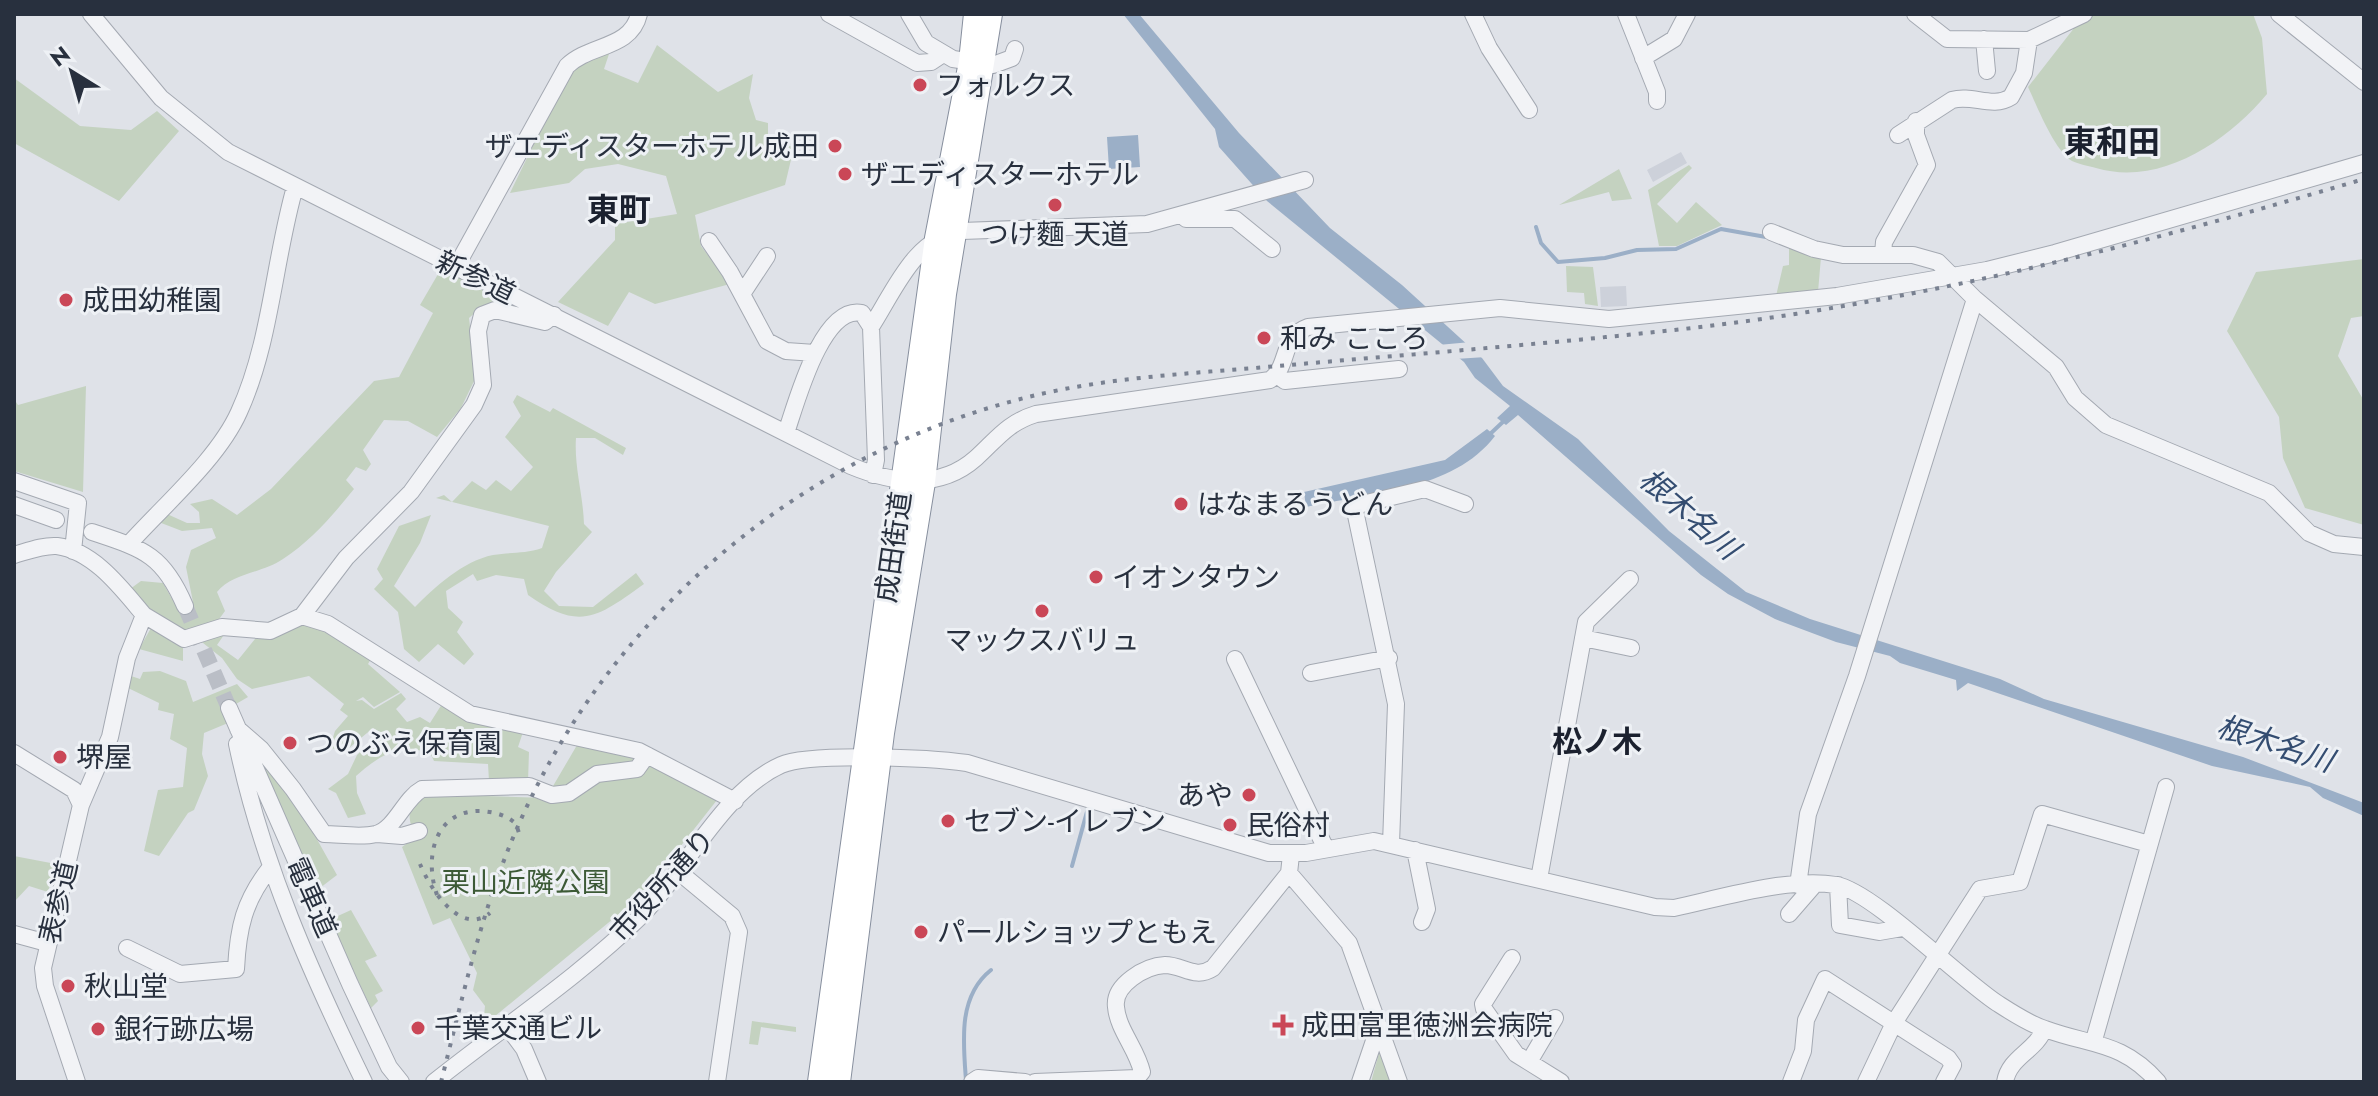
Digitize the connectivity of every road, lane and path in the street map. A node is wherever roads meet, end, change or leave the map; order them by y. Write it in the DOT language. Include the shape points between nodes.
graph roads {
  1 [pos="91,14"];
  2 [pos="639,14"];
  3 [pos="829,14"];
  4 [pos="909,14"];
  5 [pos="975,14"];
  6 [pos="991,14"];
  7 [pos="1473,14"];
  8 [pos="1626,14"];
  9 [pos="1687,14"];
  10 [pos="1915,14"];
  11 [pos="2084,14"];
  12 [pos="2279,14"];
  13 [pos="1984,39"];
  14 [pos="2029,40"];
  15 [pos="1015,49"];
  16 [pos="943,54"];
  17 [pos="1643,58"];
  18 [pos="977,63"];
  19 [pos="1987,71"];
  20 [pos="2364,82"];
  21 [pos="1657,101"];
  22 [pos="1529,110"];
  23 [pos="1916,121"];
  24 [pos="1898,135"];
  25 [pos="2364,163"];
  26 [pos="1305,180"];
  27 [pos="295,187"];
  28 [pos="1182,215"];
  29 [pos="1771,232"];
  30 [pos="946,235"];
  31 [pos="709,241"];
  32 [pos="1272,249"];
  33 [pos="1883,254"];
  34 [pos="767,256"];
  35 [pos="456,267"];
  36 [pos="1953,276"];
  37 [pos="742,294"];
  38 [pos="1975,299"];
  39 [pos="554,315"];
  40 [pos="871,327"];
  41 [pos="815,353"];
  42 [pos="1399,369"];
  43 [pos="1277,375"];
  44 [pos="786,433"];
  45 [pos="873,475"];
  46 [pos="14,481"];
  47 [pos="914,482"];
  48 [pos="1465,504"];
  49 [pos="14,505"];
  50 [pos="56,520"];
  51 [pos="92,532"];
  52 [pos="129,544"];
  53 [pos="2364,547"];
  54 [pos="73,551"];
  55 [pos="14,555"];
  56 [pos="1630,579"];
  57 [pos="185,606"];
  58 [pos="144,615"];
  59 [pos="302,616"];
  60 [pos="1583,638"];
  61 [pos="1631,648"];
  62 [pos="1389,658"];
  63 [pos="1235,659"];
  64 [pos="1311,673"];
  65 [pos="229,708"];
  66 [pos="238,729"];
  67 [pos="14,753"];
  68 [pos="647,755"];
  69 [pos="872,760"];
  70 [pos="2166,787"];
  71 [pos="735,801"];
  72 [pos="81,805"];
  73 [pos="419,831"];
  74 [pos="377,834"];
  75 [pos="1391,844"];
  76 [pos="2149,844"];
  77 [pos="1326,849"];
  78 [pos="1415,850"];
  79 [pos="1291,855"];
  80 [pos="270,868"];
  81 [pos="679,872"];
  82 [pos="1289,873"];
  83 [pos="1539,879"];
  84 [pos="1807,885"];
  85 [pos="1838,885"];
  86 [pos="1789,914"];
  87 [pos="1422,922"];
  88 [pos="1902,928"];
  89 [pos="14,934"];
  90 [pos="47,943"];
  91 [pos="127,948"];
  92 [pos="1936,957"];
  93 [pos="1512,958"];
  94 [pos="1555,1018"];
  95 [pos="1894,1023"];
  96 [pos="507,1026"];
  97 [pos="1379,1026"];
  98 [pos="2044,1029"];
  99 [pos="2094,1040"];
  100 [pos="460,1061"];
  101 [pos="1529,1062"];
  102 [pos="77,1082"];
  103 [pos="364,1082"];
  104 [pos="401,1082"];
  105 [pos="434,1082"];
  106 [pos="455,1082"];
  107 [pos="538,1082"];
  108 [pos="717,1082"];
  109 [pos="819,1082"];
  110 [pos="839,1082"];
  111 [pos="972,1082"];
  112 [pos="1025,1082"];
  113 [pos="1035,1082"];
  114 [pos="1360,1082"];
  115 [pos="1399,1082"];
  116 [pos="1561,1082"];
  117 [pos="1791,1082"];
  118 [pos="1866,1082"];
  119 [pos="1944,1082"];
  120 [pos="2005,1082"];
  121 [pos="2158,1082"];
  1 -- 27 [label="street, 新参道" via="182,118 228,152"];
  2 -- 35 [label="street" via="625,38 567,66"];
  3 -- 16 [label="street" via="917,63"];
  4 -- 16 [label="street" via="926,43"];
  5 -- 18 [label="highway, 成田街道"];
  6 -- 18 [label="highway, 成田街道"];
  7 -- 22 [label="street"];
  8 -- 17 [label="street"];
  9 -- 17 [label="street" via="1674,39"];
  10 -- 13 [label="street" via="1947,39"];
  11 -- 14 [label="street"];
  12 -- 20 [label="street"];
  13 -- 14 [label="street"];
  13 -- 19 [label="street"];
  14 -- 23 [label="street" via="2024,73 2011,97 1994,103 1963,97"];
  15 -- 18 [label="street" via="1012,58 993,65"];
  16 -- 18 [label="street"];
  17 -- 21 [label="street"];
  18 -- 30 [label="highway, 成田街道"];
  23 -- 24 [label="street"];
  23 -- 33 [label="street" via="1927,165 1884,242"];
  25 -- 36 [label="street" via="2055,253"];
  26 -- 28 [label="street"];
  27 -- 35 [label="street, 新参道"];
  27 -- 52 [label="street" via="263,338 238,415 207,459"];
  28 -- 30 [label="street" via="1134,226"];
  28 -- 32 [label="street" via="1189,221 1235,219"];
  29 -- 33 [label="street" via="1843,255"];
  30 -- 40 [label="street" via="915,257"];
  30 -- 47 [label="highway, 成田街道"];
  31 -- 37 [label="street"];
  33 -- 36 [label="street" via="1938,262"];
  34 -- 37 [label="street"];
  35 -- 39 [label="street, 新参道"];
  36 -- 38 [label="street"];
  36 -- 43 [label="street" via="1766,305 1609,319 1515,308 1369,320 1301,330 1284,349"];
  37 -- 41 [label="street" via="767,341 786,351"];
  38 -- 53 [label="street" via="2056,367 2075,398 2106,425 2269,493 2309,533 2334,544"];
  38 -- 84 [label="street" via="1857,676 1808,814"];
  39 -- 44 [label="street, 新参道"];
  39 -- 59 [label="street" via="545,322 495,310 482,315 478,331 483,385 474,405 411,492 346,558"];
  40 -- 41 [label="street" via="862,313 854,311 829,332"];
  40 -- 45 [label="street"];
  41 -- 44 [label="street"];
  42 -- 43 [label="street" via="1285,381"];
  43 -- 47 [label="street" via="1036,414 1003,429 965,466"];
  44 -- 45 [label="street, 新参道"];
  45 -- 47 [label="street, 新参道"];
  46 -- 54 [label="street" via="78,503"];
  47 -- 69 [label="highway, 成田街道"];
  48 -- 62 [label="street" via="1425,489 1354,506"];
  49 -- 50 [label="street"];
  51 -- 52 [label="street"];
  52 -- 57 [label="street" via="168,569"];
  54 -- 55 [label="street" via="56,546"];
  54 -- 58 [label="street" via="102,570"];
  56 -- 60 [label="street" via="1586,622"];
  58 -- 59 [label="street" via="184,639 222,627 270,631"];
  58 -- 72 [label="street, 表参道" via="127,658 110,737"];
  59 -- 68 [label="street" via="328,624 470,714 606,741"];
  60 -- 61 [label="street"];
  60 -- 83 [label="street"];
  62 -- 64 [label="street"];
  62 -- 75 [label="street" via="1397,734"];
  63 -- 77 [label="street"];
  65 -- 66 [label="street, 電車道"];
  66 -- 74 [label="street" via="261,749 324,834"];
  66 -- 80 [label="street" via="241,760"];
  66 -- 104 [label="street, 電車道" via="350,984"];
  67 -- 72 [label="street" via="74,790"];
  68 -- 71 [label="street"];
  68 -- 74 [label="street" via="637,769 597,774 569,793 552,795 529,786 422,789"];
  69 -- 71 [label="street, 市役所通り" via="792,761 759,777"];
  69 -- 79 [label="street, 市役所通り" via="967,763 1269,853"];
  69 -- 109 [label="highway, 成田街道"];
  69 -- 110 [label="highway, 成田街道"];
  70 -- 76 [label="street"];
  71 -- 81 [label="street, 市役所通り"];
  72 -- 90 [label="street, 表参道"];
  73 -- 74 [label="street"];
  75 -- 77 [label="street" via="1356,842"];
  75 -- 78 [label="street"];
  76 -- 92 [label="street" via="2042,814 2020,882 1980,889"];
  76 -- 99 [label="street"];
  77 -- 79 [label="street"];
  78 -- 83 [label="street"];
  78 -- 87 [label="street" via="1427,909"];
  79 -- 82 [label="street"];
  80 -- 91 [label="street" via="244,909 236,969 180,974"];
  80 -- 103 [label="street" via="304,957"];
  81 -- 96 [label="street, 市役所通り" via="618,937"];
  81 -- 108 [label="street" via="732,916 739,932"];
  82 -- 97 [label="street" via="1349,943"];
  82 -- 113 [label="street" via="1206,973 1161,965 1122,987 1116,1010 1140,1062 1137,1078"];
  83 -- 84 [label="street" via="1674,908"];
  84 -- 85 [label="street"];
  84 -- 86 [label="street"];
  85 -- 88 [label="street"];
  85 -- 88 [label="street" via="1840,925 1879,932"];
  88 -- 92 [label="street"];
  89 -- 90 [label="street"];
  90 -- 102 [label="street, 表参道" via="45,986"];
  92 -- 95 [label="street"];
  92 -- 98 [label="street" via="1999,1004"];
  93 -- 101 [label="street" via="1483,1004 1506,1043"];
  94 -- 101 [label="street"];
  95 -- 117 [label="street" via="1825,979 1806,1020 1803,1051"];
  95 -- 118 [label="street"];
  95 -- 119 [label="street" via="1948,1058 1953,1065"];
  96 -- 100 [label="street, 市役所通り"];
  96 -- 107 [label="street"];
  97 -- 114 [label="street"];
  97 -- 115 [label="street"];
  98 -- 99 [label="street"];
  98 -- 120 [label="street" via="2040,1041 2009,1069"];
  99 -- 121 [label="street" via="2127,1055"];
  100 -- 105 [label="street, 市役所通り"];
  100 -- 106 [label="street"];
  101 -- 116 [label="street"];
  111 -- 112 [label="street"];
}
